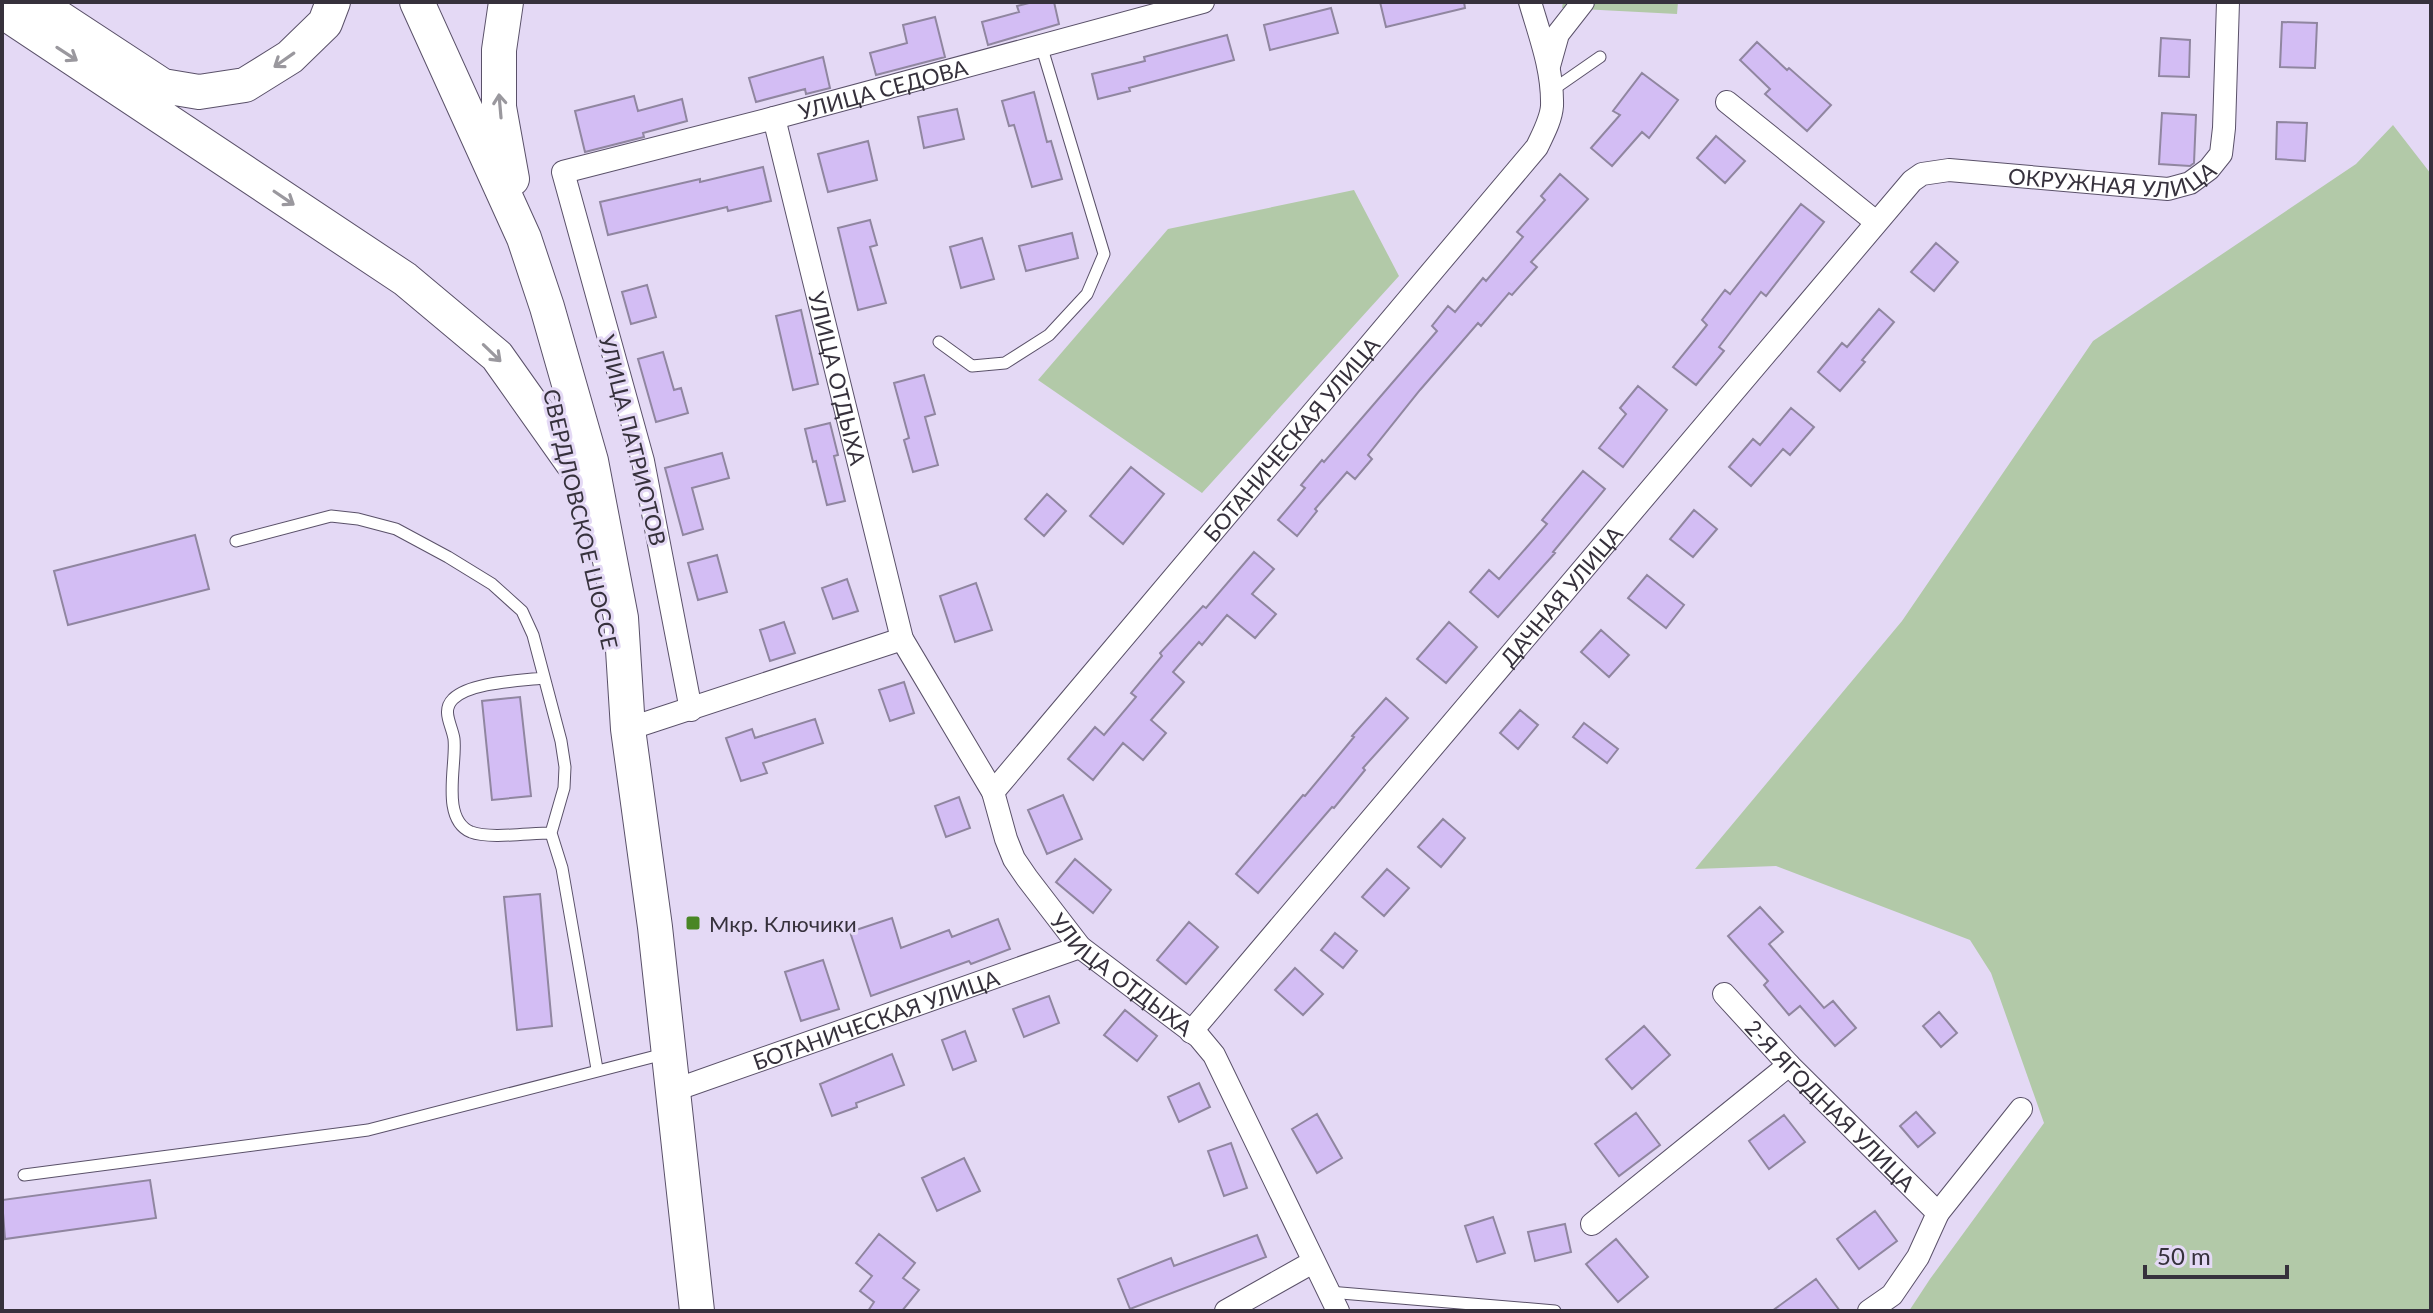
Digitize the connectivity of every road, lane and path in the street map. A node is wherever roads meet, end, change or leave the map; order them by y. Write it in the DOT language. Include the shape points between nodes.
graph roads {
  1 [pos="35,2"];
  2 [pos="333,2"];
  3 [pos="394,2"];
  4 [pos="417,2"];
  5 [pos="506,2"];
  6 [pos="1203,2"];
  7 [pos="1530,2"];
  8 [pos="1583,2"];
  9 [pos="2228,2"];
  10 [pos="2,11"];
  11 [pos="1041,45"];
  12 [pos="1600,57"];
  13 [pos="1549,67"];
  14 [pos="1551,92"];
  15 [pos="1727,102"];
  16 [pos="774,118"];
  17 [pos="1936,171"];
  18 [pos="563,172"];
  19 [pos="1876,222"];
  20 [pos="524,238"];
  21 [pos="939,342"];
  22 [pos="572,462"];
  23 [pos="236,541"];
  24 [pos="902,639"];
  25 [pos="543,678"];
  26 [pos="691,710"];
  27 [pos="628,729"];
  28 [pos="993,792"];
  29 [pos="551,833"];
  30 [pos="1080,947"];
  31 [pos="1724,994"];
  32 [pos="1191,1032"];
  33 [pos="669,1052"];
  34 [pos="1789,1065"];
  35 [pos="597,1069"];
  36 [pos="672,1091"];
  37 [pos="2021,1109"];
  38 [pos="24,1175"];
  39 [pos="1938,1213"];
  40 [pos="1592,1224"];
  41 [pos="1313,1262"];
  42 [pos="1333,1301"];
  43 [pos="697,1311"];
  44 [pos="1226,1311"];
  45 [pos="1555,1311"];
  46 [pos="1869,1311"];
  2 -- 1 [label="main road, one-way" via="325,23 290,57 245,85 199,92 163,86"];
  3 -- 22 [label="main road, СВЕРДЛОВСКОЕ ШОССЕ" via="494,218 544,360"];
  4 -- 20 [label="main road, СВЕРДЛОВСКОЕ ШОССЕ"];
  20 -- 5 [label="main road, one-way" via="499,107"];
  6 -- 11 [label="street, УЛИЦА СЕДОВА"];
  7 -- 13 [label="street"];
  8 -- 13 [label="street" via="1558,34"];
  9 -- 17 [label="street, ОКРУЖНАЯ УЛИЦА" via="2221,154 2190,183 2168,189"];
  10 -- 22 [label="main road, one-way" via="405,279 497,356"];
  11 -- 16 [label="street, УЛИЦА СЕДОВА"];
  11 -- 21 [label="lane" via="1104,254 1087,294 1049,335 1005,363 972,366"];
  12 -- 14 [label="lane"];
  13 -- 14 [label="street, БОТАНИЧЕСКАЯ УЛИЦА"];
  14 -- 28 [label="street, БОТАНИЧЕСКАЯ УЛИЦА" via="1552,107 1537,147"];
  15 -- 19 [label="street"];
  16 -- 18 [label="street, УЛИЦА СЕДОВА"];
  16 -- 24 [label="street, УЛИЦА ОТДЫХА"];
  17 -- 19 [label="street, ДАЧНАЯ УЛИЦА" via="1912,181"];
  18 -- 26 [label="street, УЛИЦА ПАТРИОТОВ" via="643,461"];
  19 -- 32 [label="street, ДАЧНАЯ УЛИЦА"];
  20 -- 27 [label="main road, СВЕРДЛОВСКОЕ ШОССЕ" via="591,461 621,618"];
  22 -- 27 [label="main road, СВЕРДЛОВСКОЕ ШОССЕ"];
  23 -- 25 [label="lane" via="331,516 396,529 492,584 522,611"];
  24 -- 26 [label="street"];
  24 -- 28 [label="street, УЛИЦА ОТДЫХА"];
  25 -- 29 [label="lane" via="565,767"];
  25 -- 29 [label="lane" via="461,693 446,711 454,740 453,807 465,828 486,835"];
  26 -- 27 [label="street"];
  27 -- 33 [label="main road, СВЕРДЛОВСКОЕ ШОССЕ"];
  28 -- 30 [label="street, УЛИЦА ОТДЫХА" via="1014,859"];
  29 -- 35 [label="lane" via="562,868"];
  30 -- 32 [label="street, УЛИЦА ОТДЫХА"];
  30 -- 36 [label="street, БОТАНИЧЕСКАЯ УЛИЦА"];
  31 -- 34 [label="street, 2-Я ЯГОДНАЯ УЛИЦА"];
  32 -- 41 [label="street, УЛИЦА ОТДЫХА" via="1214,1055"];
  33 -- 35 [label="lane"];
  33 -- 36 [label="main road, СВЕРДЛОВСКОЕ ШОССЕ"];
  34 -- 39 [label="street, 2-Я ЯГОДНАЯ УЛИЦА"];
  34 -- 40 [label="street"];
  35 -- 38 [label="lane" via="368,1130"];
  36 -- 43 [label="main road, СВЕРДЛОВСКОЕ ШОССЕ"];
  37 -- 39 [label="street"];
  39 -- 46 [label="street" via="1918,1257 1892,1295"];
  41 -- 42 [label="street, УЛИЦА ОТДЫХА"];
  41 -- 44 [label="street"];
  42 -- 45 [label="lane"];
}
